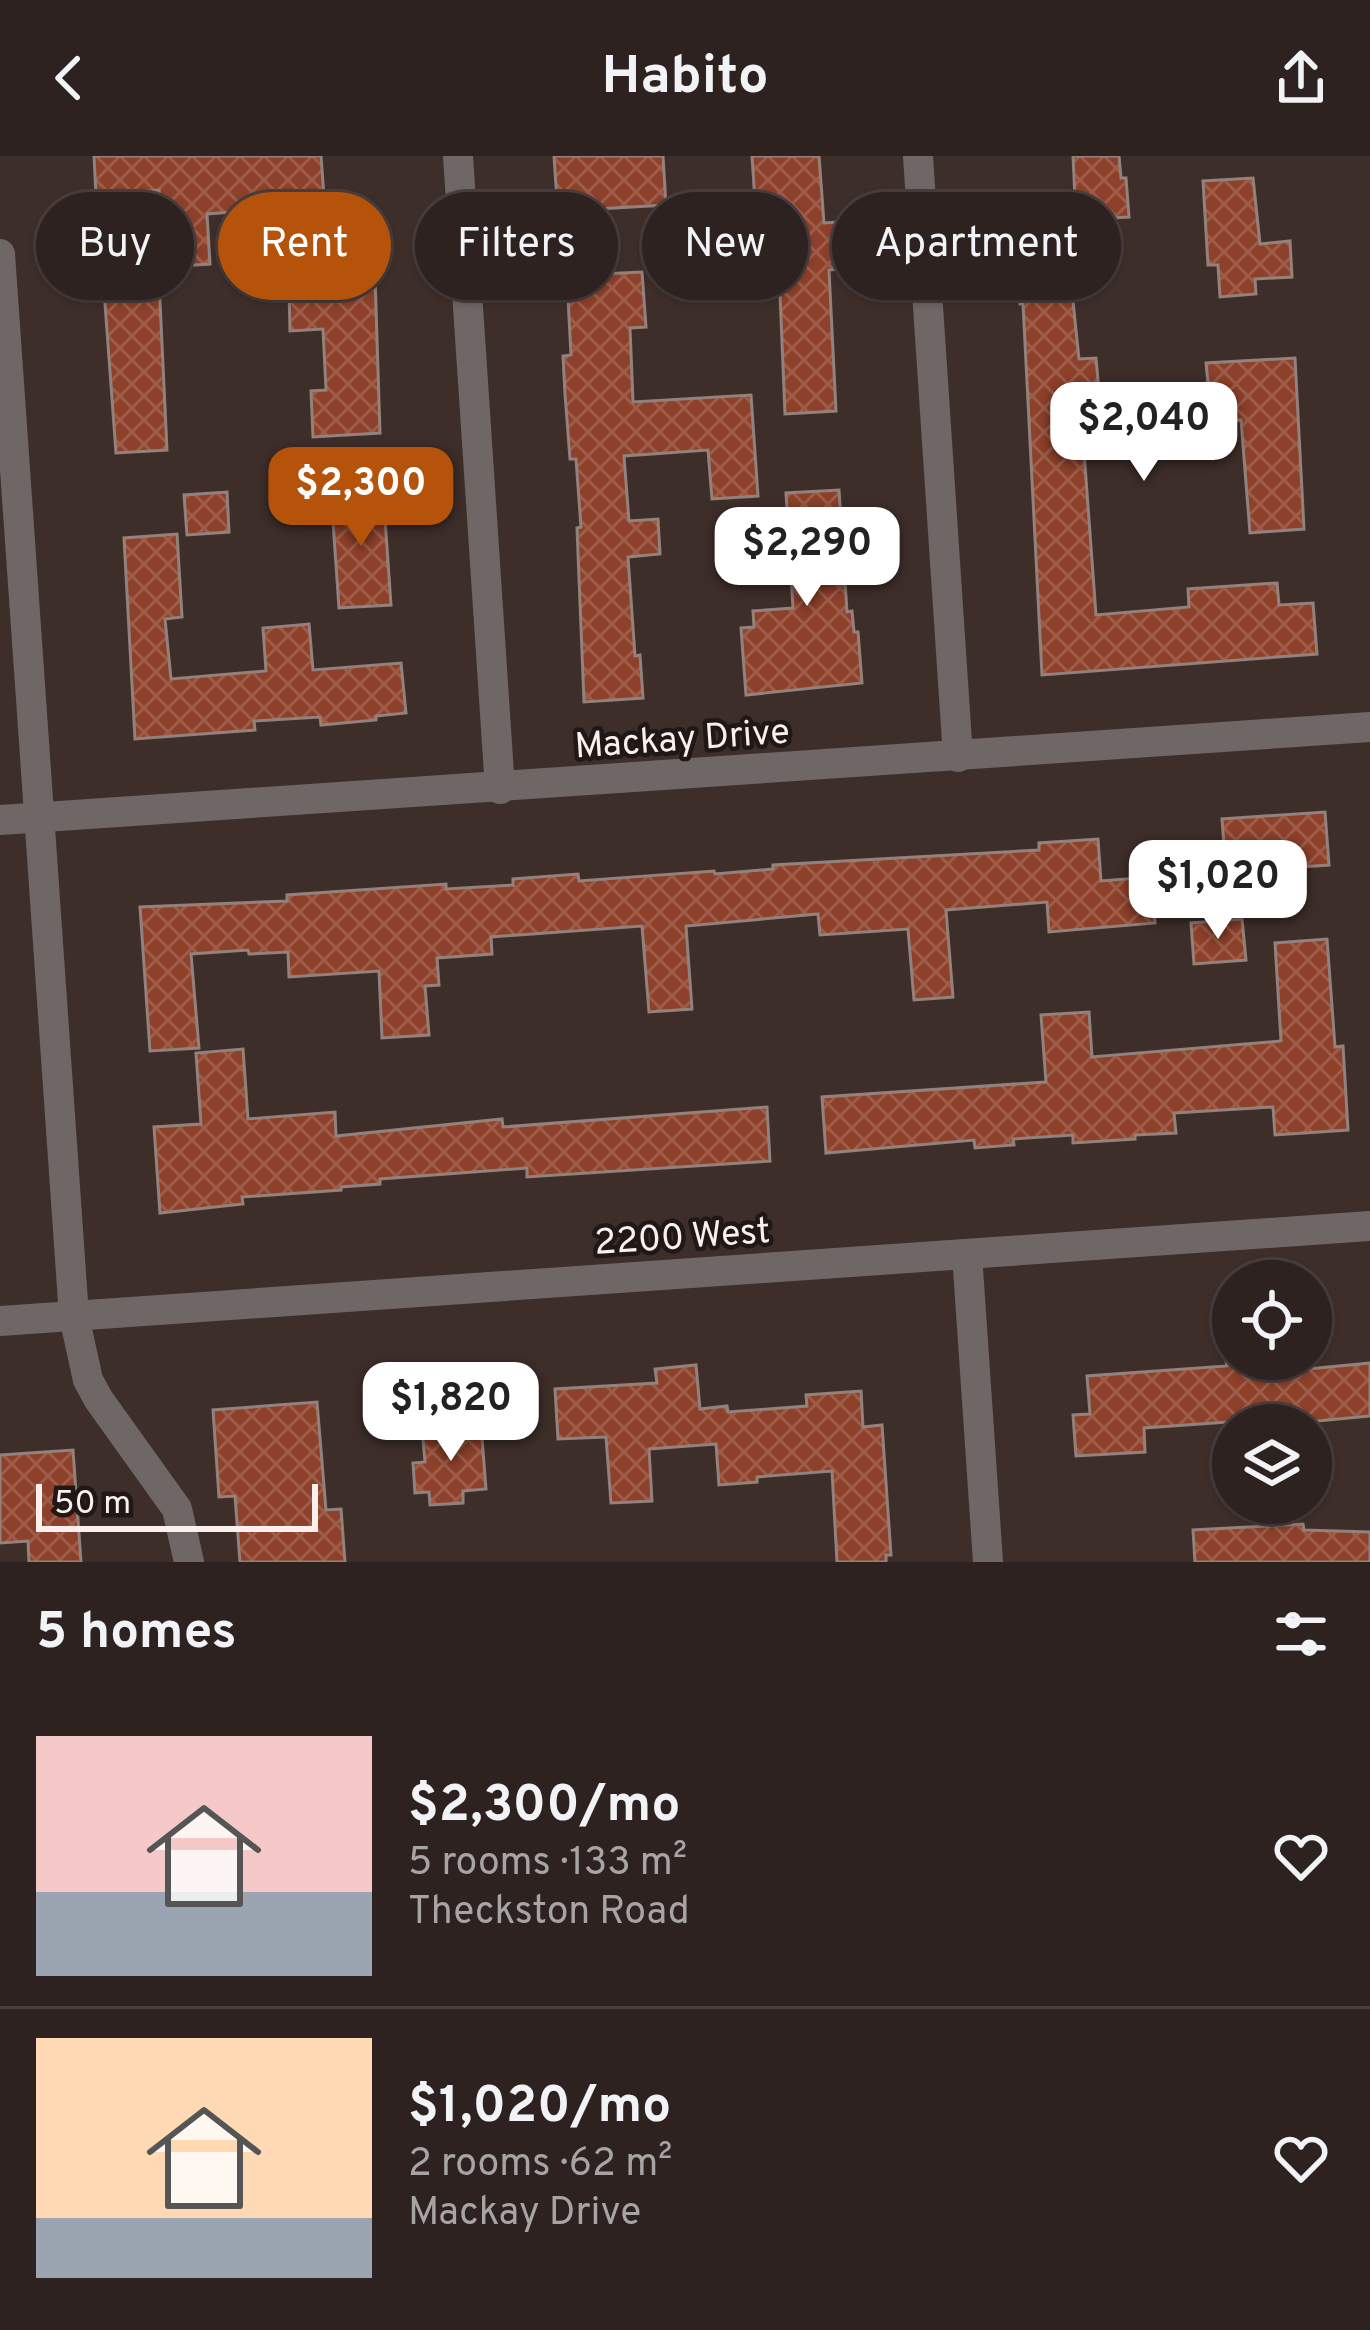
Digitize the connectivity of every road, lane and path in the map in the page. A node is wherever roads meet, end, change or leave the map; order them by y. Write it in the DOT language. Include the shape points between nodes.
graph roads {
  1 [pos="458,156"];
  2 [pos="918,156"];
  3 [pos="0,254"];
  4 [pos="3,340"];
  5 [pos="1370,727"];
  6 [pos="958,757"];
  7 [pos="500,789"];
  8 [pos="38,817"];
  9 [pos="0,820"];
  10 [pos="1370,1226"];
  11 [pos="967,1254"];
  12 [pos="74,1316"];
  13 [pos="0,1321"];
  14 [pos="189,1562"];
  15 [pos="988,1562"];
  1 -- 7 [label="street"];
  2 -- 6 [label="street"];
  3 -- 4 [label="street"];
  4 -- 8 [label="street"];
  5 -- 6 [label="street, Mackay Drive"];
  6 -- 7 [label="street, Mackay Drive"];
  7 -- 8 [label="street, Mackay Drive"];
  8 -- 9 [label="street, Mackay Drive"];
  8 -- 12 [label="street"];
  10 -- 11 [label="street, 2200 West"];
  11 -- 12 [label="street, 2200 West"];
  11 -- 15 [label="street"];
  12 -- 13 [label="street, 2200 West"];
  12 -- 14 [label="street" via="88,1380 177,1509"];
}
